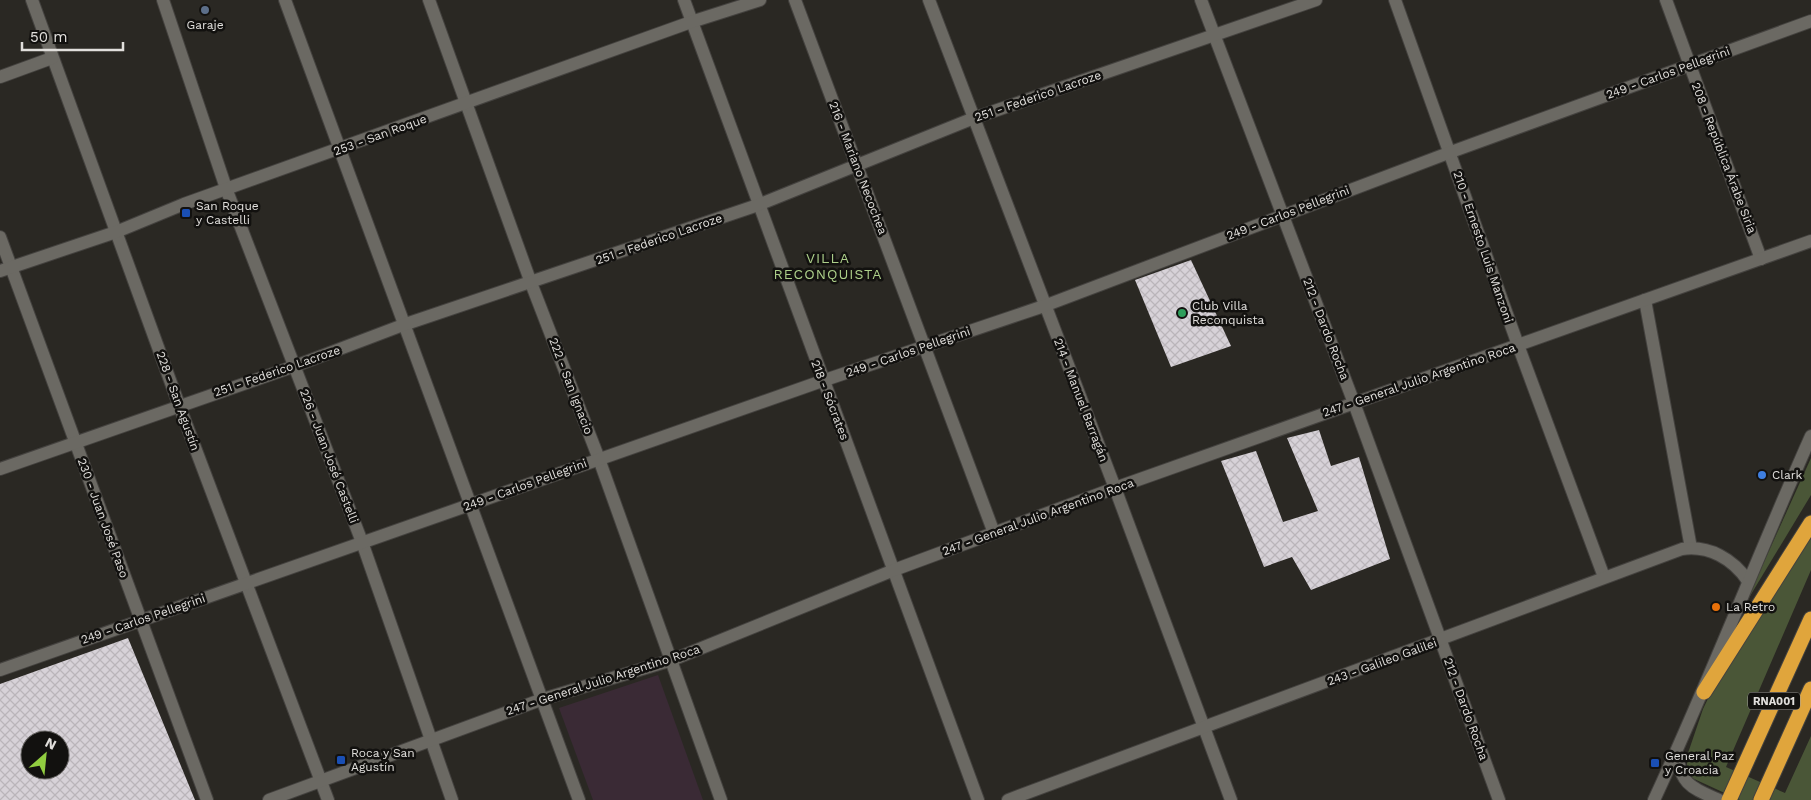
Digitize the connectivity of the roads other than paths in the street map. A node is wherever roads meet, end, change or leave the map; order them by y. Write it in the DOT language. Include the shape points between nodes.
graph roads {
  1 [pos="32,0"];
  2 [pos="163,0"];
  3 [pos="285,0"];
  4 [pos="429,0"];
  5 [pos="684,0"];
  6 [pos="760,0"];
  7 [pos="795,0"];
  8 [pos="929,0"];
  9 [pos="1201,0"];
  10 [pos="1316,0"];
  11 [pos="1395,0"];
  12 [pos="1666,0"];
  13 [pos="1811,21"];
  14 [pos="691,22"];
  15 [pos="1215,35"];
  16 [pos="52,58"];
  17 [pos="1689,66"];
  18 [pos="0,77"];
  19 [pos="468,102"];
  20 [pos="974,118"];
  21 [pos="341,148"];
  22 [pos="1450,152"];
  23 [pos="856,165"];
  24 [pos="227,190"];
  25 [pos="758,205"];
  26 [pos="1282,215"];
  27 [pos="116,232"];
  28 [pos="0,237"];
  29 [pos="1811,241"];
  30 [pos="1761,259"];
  31 [pos="6,269"];
  32 [pos="531,283"];
  33 [pos="1644,300"];
  34 [pos="1044,306"];
  35 [pos="403,325"];
  36 [pos="1518,345"];
  37 [pos="924,346"];
  38 [pos="295,366"];
  39 [pos="822,380"];
  40 [pos="1354,403"];
  41 [pos="179,405"];
  42 [pos="1811,436"];
  43 [pos="76,442"];
  44 [pos="599,458"];
  45 [pos="0,469"];
  46 [pos="1115,488"];
  47 [pos="472,504"];
  48 [pos="1811,523"];
  49 [pos="994,533"];
  50 [pos="362,542"];
  51 [pos="1691,548"];
  52 [pos="894,570"];
  53 [pos="1604,577"];
  54 [pos="1748,581"];
  55 [pos="247,583"];
  56 [pos="1811,619"];
  57 [pos="140,620"];
  58 [pos="1442,640"];
  59 [pos="672,660"];
  60 [pos="0,670"];
  61 [pos="1811,689"];
  62 [pos="1704,692"];
  63 [pos="543,699"];
  64 [pos="1203,728"];
  65 [pos="431,740"];
  66 [pos="1677,750"];
  67 [pos="320,780"];
  68 [pos="1762,798"];
  69 [pos="207,800"];
  70 [pos="269,800"];
  71 [pos="328,800"];
  72 [pos="452,800"];
  73 [pos="579,800"];
  74 [pos="722,800"];
  75 [pos="978,800"];
  76 [pos="1008,800"];
  77 [pos="1231,800"];
  78 [pos="1499,800"];
  79 [pos="1654,800"];
  80 [pos="1719,800"];
  81 [pos="1729,800"];
  1 -- 16 [label="street, 228 - San Agustín"];
  2 -- 24 [label="street, 226 - Juan José Castelli"];
  3 -- 21 [label="street"];
  4 -- 19 [label="street, 222 - San Ignacio"];
  5 -- 14 [label="street, 218 - Sócrates"];
  6 -- 14 [label="street, 253 - San Roque"];
  7 -- 23 [label="street, 216 - Mariano Necochea"];
  8 -- 20 [label="street, 214 - Manuel Barragán"];
  9 -- 15 [label="street, 212 - Dardo Rocha"];
  10 -- 15 [label="street, 251 - Federico Lacroze"];
  11 -- 22 [label="street, 210 - Ernesto Luis Manzoni"];
  12 -- 17 [label="street, 208 - República Árabe Siria"];
  13 -- 17 [label="street, 249 - Carlos Pellegrini"];
  14 -- 19 [label="street, 253 - San Roque"];
  14 -- 25 [label="street, 218 - Sócrates"];
  15 -- 20 [label="street, 251 - Federico Lacroze"];
  15 -- 26 [label="street, 212 - Dardo Rocha"];
  16 -- 18 [label="street"];
  16 -- 27 [label="street, 228 - San Agustín"];
  17 -- 22 [label="street, 249 - Carlos Pellegrini"];
  17 -- 30 [label="street, 208 - República Árabe Siria"];
  19 -- 21 [label="street, 253 - San Roque"];
  19 -- 32 [label="street, 222 - San Ignacio"];
  20 -- 23 [label="street, 251 - Federico Lacroze"];
  20 -- 34 [label="street, 214 - Manuel Barragán"];
  21 -- 24 [label="street, 253 - San Roque"];
  21 -- 35 [label="street"];
  22 -- 26 [label="street, 249 - Carlos Pellegrini"];
  22 -- 36 [label="street, 210 - Ernesto Luis Manzoni"];
  23 -- 25 [label="street, 251 - Federico Lacroze"];
  23 -- 37 [label="street, 216 - Mariano Necochea"];
  24 -- 27 [label="street, 253 - San Roque"];
  24 -- 38 [label="street, 226 - Juan José Castelli"];
  25 -- 32 [label="street, 251 - Federico Lacroze"];
  25 -- 39 [label="street, 218 - Sócrates"];
  26 -- 34 [label="street, 249 - Carlos Pellegrini"];
  26 -- 40 [label="street, 212 - Dardo Rocha"];
  27 -- 31 [label="street, 253 - San Roque"];
  27 -- 41 [label="street, 228 - San Agustín"];
  28 -- 31 [label="street, 230 - Juan José Paso"];
  29 -- 30 [label="street, 247 - General Julio Argentino Roca"];
  30 -- 33 [label="street, 247 - General Julio Argentino Roca"];
  31 -- 43 [label="street, 230 - Juan José Paso"];
  32 -- 35 [label="street, 251 - Federico Lacroze"];
  32 -- 44 [label="street, 222 - San Ignacio"];
  33 -- 36 [label="street, 247 - General Julio Argentino Roca"];
  33 -- 51 [label="street"];
  34 -- 37 [label="street, 249 - Carlos Pellegrini"];
  34 -- 46 [label="street, 214 - Manuel Barragán"];
  35 -- 38 [label="street, 251 - Federico Lacroze"];
  35 -- 47 [label="street"];
  36 -- 40 [label="street, 247 - General Julio Argentino Roca"];
  36 -- 53 [label="street, 210 - Ernesto Luis Manzoni"];
  37 -- 39 [label="street, 249 - Carlos Pellegrini"];
  37 -- 49 [label="street, 216 - Mariano Necochea"];
  38 -- 41 [label="street, 251 - Federico Lacroze"];
  38 -- 50 [label="street, 226 - Juan José Castelli"];
  39 -- 44 [label="street, 249 - Carlos Pellegrini"];
  39 -- 52 [label="street, 218 - Sócrates"];
  40 -- 46 [label="street, 247 - General Julio Argentino Roca"];
  40 -- 58 [label="street, 212 - Dardo Rocha"];
  41 -- 43 [label="street, 251 - Federico Lacroze"];
  41 -- 55 [label="street, 228 - San Agustín"];
  42 -- 54 [label="street"];
  43 -- 45 [label="street, 251 - Federico Lacroze"];
  43 -- 57 [label="street, 230 - Juan José Paso"];
  44 -- 47 [label="street, 249 - Carlos Pellegrini"];
  44 -- 59 [label="street, 222 - San Ignacio"];
  46 -- 49 [label="street, 247 - General Julio Argentino Roca"];
  46 -- 64 [label="street, 214 - Manuel Barragán"];
  47 -- 50 [label="street, 249 - Carlos Pellegrini"];
  47 -- 63 [label="street"];
  48 -- 62 [label="highway"];
  49 -- 52 [label="street, 247 - General Julio Argentino Roca"];
  50 -- 55 [label="street, 249 - Carlos Pellegrini"];
  50 -- 65 [label="street, 226 - Juan José Castelli"];
  51 -- 53 [label="street, 243 - Galileo Galilei"];
  51 -- 54 [label="street" via="1703,548 1727,558"];
  52 -- 59 [label="street, 247 - General Julio Argentino Roca"];
  52 -- 75 [label="street, 218 - Sócrates"];
  53 -- 58 [label="street, 243 - Galileo Galilei"];
  54 -- 62 [label="street"];
  55 -- 57 [label="street, 249 - Carlos Pellegrini"];
  55 -- 67 [label="street, 228 - San Agustín"];
  56 -- 81 [label="highway, RNA001"];
  57 -- 60 [label="street, 249 - Carlos Pellegrini"];
  57 -- 69 [label="street, 230 - Juan José Paso"];
  58 -- 64 [label="street, 243 - Galileo Galilei"];
  58 -- 78 [label="street, 212 - Dardo Rocha"];
  59 -- 63 [label="street, 247 - General Julio Argentino Roca"];
  59 -- 74 [label="street, 222 - San Ignacio"];
  61 -- 68 [label="highway, RNA001"];
  62 -- 66 [label="street"];
  63 -- 65 [label="street, 247 - General Julio Argentino Roca"];
  63 -- 73 [label="street"];
  64 -- 76 [label="street, 243 - Galileo Galilei"];
  64 -- 77 [label="street, 214 - Manuel Barragán"];
  65 -- 67 [label="street, 247 - General Julio Argentino Roca"];
  65 -- 72 [label="street, 226 - Juan José Castelli"];
  66 -- 79 [label="street"];
  66 -- 80 [label="street" via="1679,770 1685,781 1694,789"];
  67 -- 70 [label="street, 247 - General Julio Argentino Roca"];
  67 -- 71 [label="street, 228 - San Agustín"];
}
